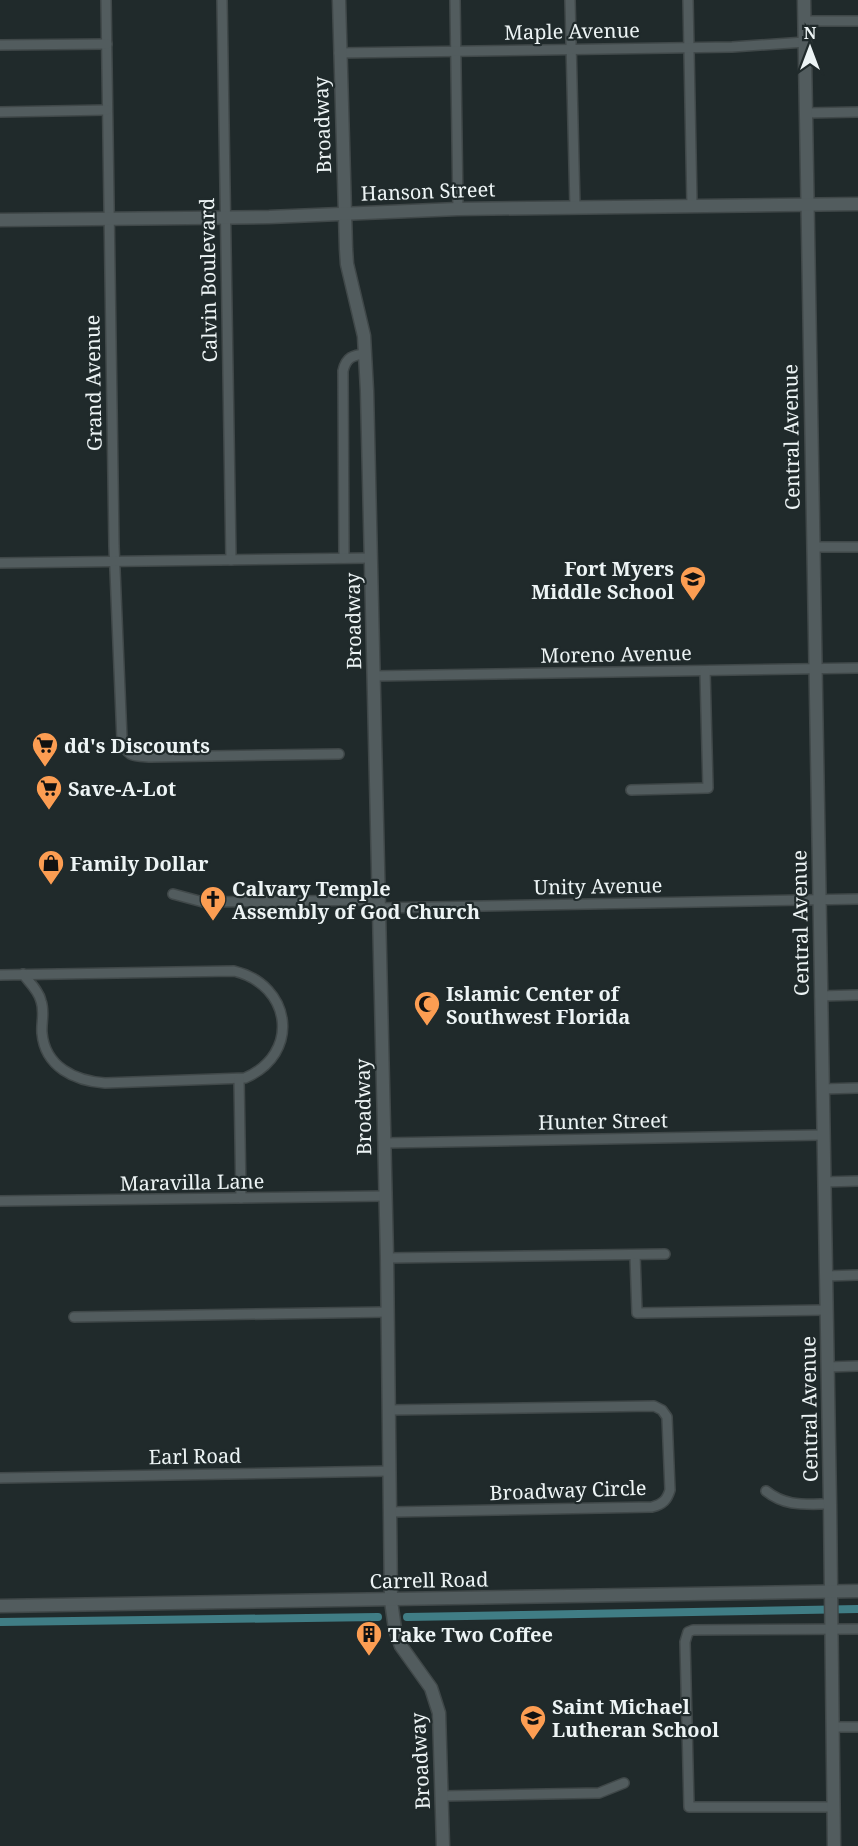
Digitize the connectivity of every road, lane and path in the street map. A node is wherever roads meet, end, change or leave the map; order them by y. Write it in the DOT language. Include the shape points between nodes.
graph roads {
  1 [pos="106,0"];
  2 [pos="222,0"];
  3 [pos="339,0"];
  4 [pos="455,0"];
  5 [pos="570,0"];
  6 [pos="688,0"];
  7 [pos="804,0"];
  8 [pos="804,21"];
  9 [pos="858,21"];
  10 [pos="805,42"];
  11 [pos="106,44"];
  12 [pos="0,45"];
  13 [pos="689,47"];
  14 [pos="572,49"];
  15 [pos="455,51"];
  16 [pos="339,52"];
  17 [pos="108,110"];
  18 [pos="0,112"];
  19 [pos="858,112"];
  20 [pos="806,113"];
  21 [pos="808,204"];
  22 [pos="858,204"];
  23 [pos="692,205"];
  24 [pos="575,207"];
  25 [pos="458,209"];
  26 [pos="344,214"];
  27 [pos="225,217"];
  28 [pos="109,218"];
  29 [pos="0,220"];
  30 [pos="366,354"];
  31 [pos="813,547"];
  32 [pos="858,547"];
  33 [pos="344,558"];
  34 [pos="371,558"];
  35 [pos="231,560"];
  36 [pos="114,562"];
  37 [pos="0,563"];
  38 [pos="858,668"];
  39 [pos="815,669"];
  40 [pos="705,671"];
  41 [pos="374,676"];
  42 [pos="339,754"];
  43 [pos="631,790"];
  44 [pos="173,894"];
  45 [pos="858,899"];
  46 [pos="819,900"];
  47 [pos="378,904"];
  48 [pos="23,974"];
  49 [pos="0,975"];
  50 [pos="858,995"];
  51 [pos="820,996"];
  52 [pos="239,1079"];
  53 [pos="858,1088"];
  54 [pos="822,1089"];
  55 [pos="823,1135"];
  56 [pos="384,1143"];
  57 [pos="858,1181"];
  58 [pos="824,1182"];
  59 [pos="385,1196"];
  60 [pos="241,1198"];
  61 [pos="0,1201"];
  62 [pos="665,1254"];
  63 [pos="635,1255"];
  64 [pos="387,1258"];
  65 [pos="858,1275"];
  66 [pos="826,1276"];
  67 [pos="827,1310"];
  68 [pos="387,1312"];
  69 [pos="74,1317"];
  70 [pos="858,1366"];
  71 [pos="828,1367"];
  72 [pos="389,1410"];
  73 [pos="390,1471"];
  74 [pos="0,1478"];
  75 [pos="766,1491"];
  76 [pos="830,1504"];
  77 [pos="391,1512"];
  78 [pos="858,1591"];
  79 [pos="831,1596"];
  80 [pos="391,1601"];
  81 [pos="0,1606"];
  82 [pos="831,1624"];
  83 [pos="858,1629"];
  84 [pos="858,1726"];
  85 [pos="832,1727"];
  86 [pos="624,1783"];
  87 [pos="442,1796"];
  88 [pos="833,1807"];
  89 [pos="443,1846"];
  90 [pos="834,1846"];
  1 -- 11 [label="street, Grand Avenue"];
  2 -- 27 [label="street, Calvin Boulevard"];
  3 -- 16 [label="street, Broadway"];
  4 -- 15 [label="street"];
  5 -- 14 [label="street"];
  6 -- 13 [label="street"];
  7 -- 8 [label="street, Central Avenue"];
  8 -- 9 [label="street"];
  8 -- 10 [label="street, Central Avenue"];
  10 -- 13 [label="street, Maple Avenue"];
  10 -- 20 [label="street, Central Avenue"];
  11 -- 12 [label="street"];
  11 -- 17 [label="street, Grand Avenue"];
  13 -- 14 [label="street, Maple Avenue"];
  13 -- 23 [label="street"];
  14 -- 15 [label="street, Maple Avenue"];
  14 -- 24 [label="street"];
  15 -- 16 [label="street, Maple Avenue"];
  15 -- 25 [label="street"];
  16 -- 26 [label="street, Broadway"];
  17 -- 18 [label="street"];
  17 -- 28 [label="street, Grand Avenue"];
  19 -- 20 [label="street"];
  20 -- 21 [label="street, Central Avenue"];
  21 -- 22 [label="street, Hanson Street"];
  21 -- 23 [label="street, Hanson Street"];
  21 -- 31 [label="street, Central Avenue"];
  23 -- 24 [label="street, Hanson Street"];
  24 -- 25 [label="street, Hanson Street"];
  25 -- 26 [label="street, Hanson Street"];
  26 -- 27 [label="street, Hanson Street"];
  26 -- 30 [label="street, Broadway" via="347,264"];
  27 -- 28 [label="street, Hanson Street"];
  27 -- 35 [label="street, Calvin Boulevard"];
  28 -- 29 [label="street, Hanson Street"];
  28 -- 36 [label="street, Grand Avenue"];
  30 -- 33 [label="street, Broadway" via="349,358 343,371"];
  30 -- 34 [label="street, Broadway"];
  31 -- 32 [label="street"];
  31 -- 39 [label="street, Central Avenue"];
  33 -- 34 [label="street"];
  33 -- 35 [label="street"];
  34 -- 41 [label="street, Broadway"];
  35 -- 36 [label="street"];
  36 -- 37 [label="street"];
  36 -- 42 [label="street, Grand Avenue" via="122,740 124,750 131,756"];
  38 -- 39 [label="street, Moreno Avenue"];
  39 -- 40 [label="street, Moreno Avenue"];
  39 -- 46 [label="street, Central Avenue"];
  40 -- 41 [label="street, Moreno Avenue"];
  40 -- 43 [label="street" via="708,788"];
  41 -- 47 [label="street, Broadway"];
  44 -- 47 [label="street, Unity Avenue" via="203,902"];
  45 -- 46 [label="street, Unity Avenue"];
  46 -- 47 [label="street, Unity Avenue"];
  46 -- 51 [label="street, Central Avenue"];
  47 -- 56 [label="street, Broadway"];
  48 -- 49 [label="street"];
  48 -- 52 [label="street" via="41,999 47,1050 58,1067 78,1079 105,1083"];
  48 -- 52 [label="street" via="226,970 252,977 267,987 277,1003 283,1019 282,1037 267,1064"];
  50 -- 51 [label="street"];
  51 -- 54 [label="street, Central Avenue"];
  52 -- 60 [label="street"];
  53 -- 54 [label="street"];
  54 -- 55 [label="street, Central Avenue"];
  55 -- 56 [label="street, Hunter Street"];
  55 -- 58 [label="street, Central Avenue"];
  56 -- 59 [label="street, Broadway"];
  57 -- 58 [label="street"];
  58 -- 66 [label="street, Central Avenue"];
  59 -- 60 [label="street, Maravilla Lane"];
  59 -- 64 [label="street, Broadway"];
  60 -- 61 [label="street, Maravilla Lane"];
  62 -- 63 [label="street"];
  63 -- 64 [label="street"];
  63 -- 67 [label="street" via="638,1313"];
  64 -- 68 [label="street, Broadway"];
  65 -- 66 [label="street"];
  66 -- 67 [label="street, Central Avenue"];
  67 -- 71 [label="street, Central Avenue"];
  68 -- 69 [label="street"];
  68 -- 72 [label="street, Broadway"];
  70 -- 71 [label="street"];
  71 -- 76 [label="street, Central Avenue"];
  72 -- 73 [label="street, Broadway"];
  72 -- 77 [label="street, Broadway Circle" via="654,1406 668,1417 670,1479 668,1499 652,1508"];
  73 -- 74 [label="street, Earl Road"];
  73 -- 77 [label="street, Broadway"];
  75 -- 76 [label="street" via="788,1503"];
  76 -- 79 [label="street, Central Avenue"];
  77 -- 80 [label="street, Broadway"];
  78 -- 79 [label="street, Carrell Road"];
  79 -- 80 [label="street, Carrell Road"];
  79 -- 82 [label="street, Central Avenue"];
  80 -- 81 [label="street, Carrell Road"];
  80 -- 87 [label="street, Broadway" via="401,1646 431,1688 440,1713"];
  82 -- 83 [label="street"];
  82 -- 85 [label="street, Central Avenue"];
  82 -- 88 [label="street" via="693,1630 684,1642 689,1807"];
  84 -- 85 [label="street"];
  85 -- 88 [label="street, Central Avenue"];
  86 -- 87 [label="street" via="599,1793"];
  87 -- 89 [label="street, Broadway"];
  88 -- 90 [label="street, Central Avenue"];
}
